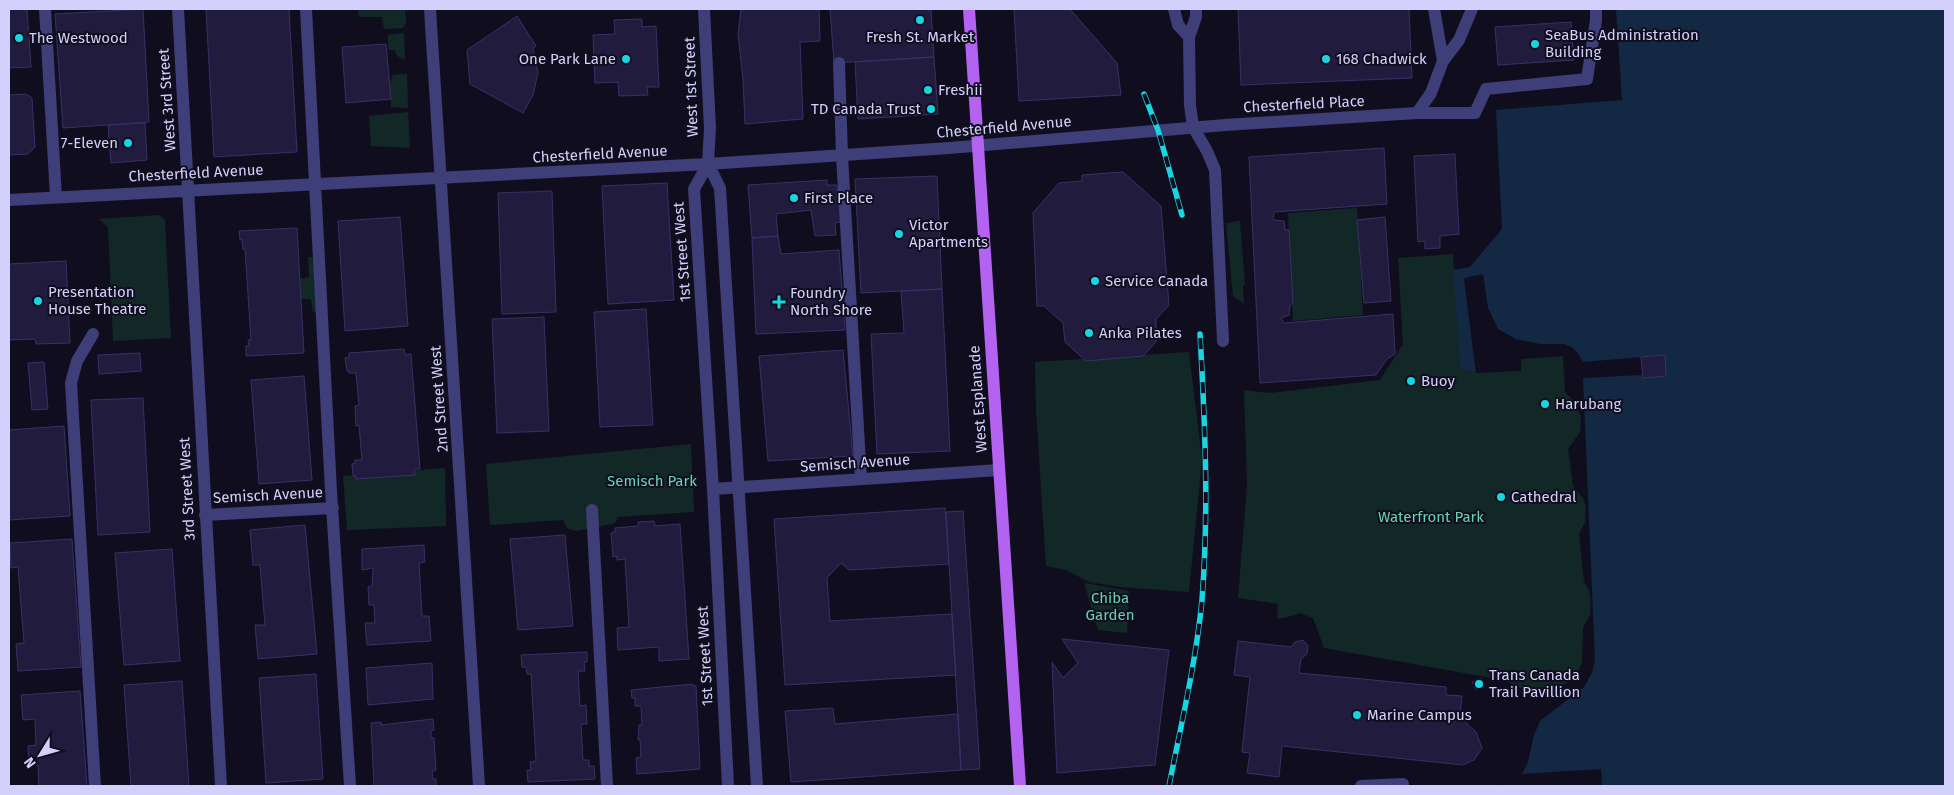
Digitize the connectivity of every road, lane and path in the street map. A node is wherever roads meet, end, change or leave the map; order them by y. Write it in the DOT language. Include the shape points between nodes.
graph roads {
  1 [pos="45,9"];
  2 [pos="178,9"];
  3 [pos="306,9"];
  4 [pos="430,9"];
  5 [pos="704,9"];
  6 [pos="969,9"];
  7 [pos="1174,9"];
  8 [pos="1196,9"];
  9 [pos="1434,9"];
  10 [pos="1472,9"];
  11 [pos="1596,9"];
  12 [pos="1189,37"];
  13 [pos="1443,61"];
  14 [pos="840,63"];
  15 [pos="1417,113"];
  16 [pos="1193,127"];
  17 [pos="977,146"];
  18 [pos="842,156"];
  19 [pos="708,164"];
  20 [pos="440,178"];
  21 [pos="316,183"];
  22 [pos="190,190"];
  23 [pos="56,197"];
  24 [pos="9,200"];
  25 [pos="93,334"];
  26 [pos="1223,341"];
  27 [pos="999,470"];
  28 [pos="861,479"];
  29 [pos="739,487"];
  30 [pos="713,489"];
  31 [pos="333,508"];
  32 [pos="592,510"];
  33 [pos="205,515"];
  34 [pos="1403,784"];
  35 [pos="95,786"];
  36 [pos="221,786"];
  37 [pos="350,786"];
  38 [pos="479,786"];
  39 [pos="607,786"];
  40 [pos="728,786"];
  41 [pos="757,786"];
  42 [pos="1020,786"];
  43 [pos="1361,786"];
  1 -- 23 [label="street"];
  2 -- 22 [label="street, West 3rd Street"];
  3 -- 21 [label="street"];
  4 -- 20 [label="street, 2nd Street West"];
  5 -- 19 [label="street, West 1st Street" via="710,128"];
  6 -- 17 [label="main road, West Esplanade"];
  7 -- 12 [label="street" via="1178,25"];
  8 -- 12 [label="street"];
  9 -- 13 [label="street"];
  10 -- 13 [label="street" via="1459,40"];
  11 -- 15 [label="street, Chesterfield Place" via="1587,79 1486,89 1475,113"];
  12 -- 16 [label="street"];
  13 -- 15 [label="street" via="1431,93"];
  14 -- 18 [label="street"];
  15 -- 16 [label="street, Chesterfield Place"];
  16 -- 17 [label="street, Chesterfield Avenue"];
  16 -- 26 [label="street" via="1215,170"];
  17 -- 18 [label="street, Chesterfield Avenue"];
  17 -- 27 [label="main road, West Esplanade"];
  18 -- 19 [label="street, Chesterfield Avenue"];
  18 -- 28 [label="street"];
  19 -- 20 [label="street, Chesterfield Avenue"];
  19 -- 29 [label="street" via="720,188"];
  19 -- 30 [label="street, 1st Street West" via="694,189"];
  20 -- 21 [label="street, Chesterfield Avenue"];
  20 -- 38 [label="street, 2nd Street West"];
  21 -- 22 [label="street, Chesterfield Avenue"];
  21 -- 31 [label="street"];
  22 -- 23 [label="street, Chesterfield Avenue"];
  22 -- 33 [label="street, 3rd Street West"];
  23 -- 24 [label="street, Chesterfield Avenue"];
  25 -- 35 [label="street" via="77,361 71,383"];
  27 -- 28 [label="street, Semisch Avenue"];
  27 -- 42 [label="main road, West Esplanade"];
  28 -- 29 [label="street, Semisch Avenue"];
  29 -- 30 [label="street, Semisch Avenue"];
  29 -- 41 [label="street"];
  30 -- 40 [label="street, 1st Street West"];
  31 -- 33 [label="street, Semisch Avenue"];
  31 -- 37 [label="street"];
  32 -- 39 [label="street"];
  33 -- 36 [label="street, 3rd Street West"];
  34 -- 43 [label="street"];
}
